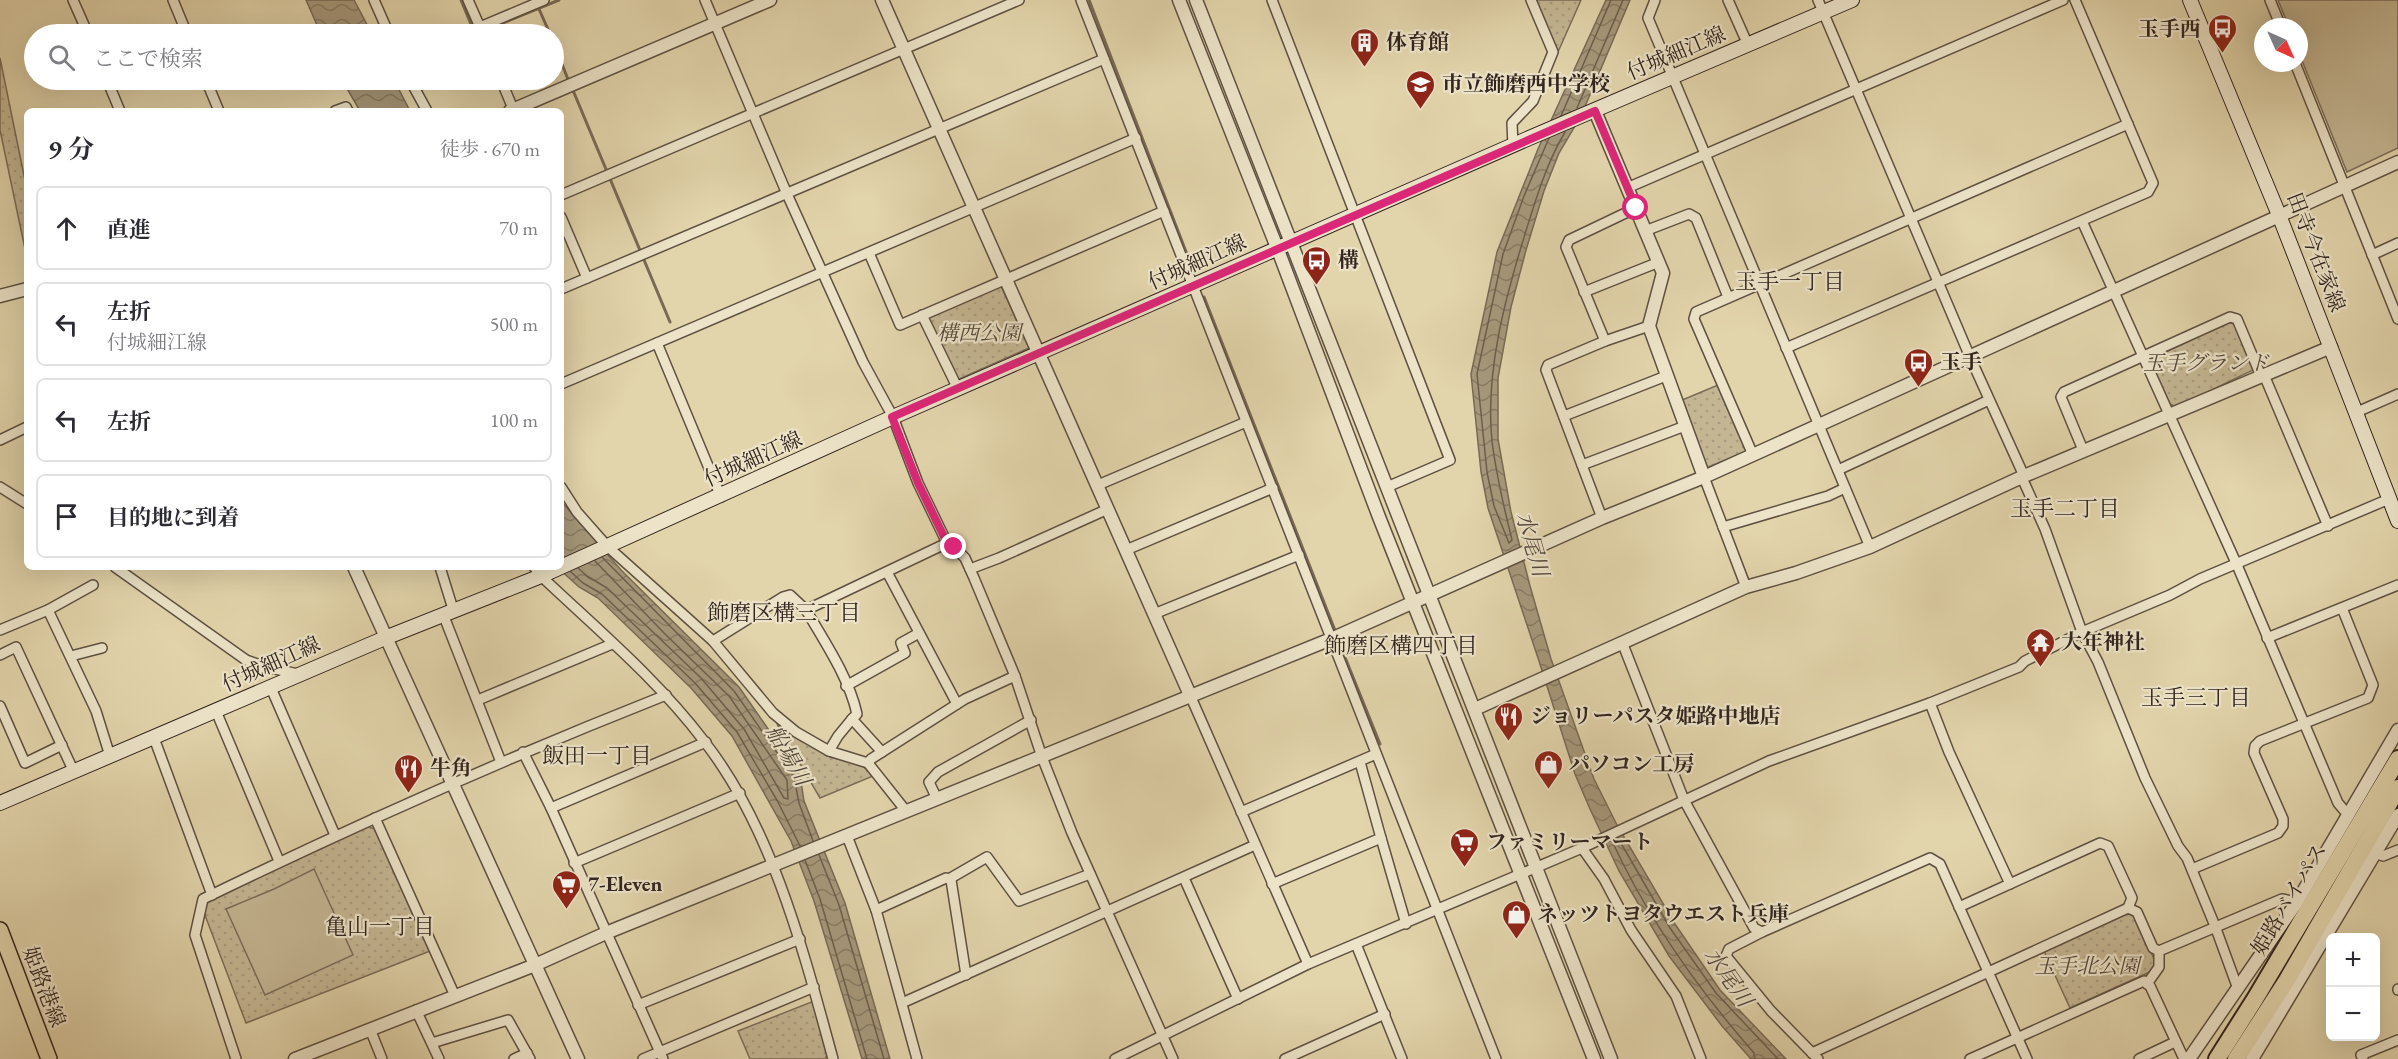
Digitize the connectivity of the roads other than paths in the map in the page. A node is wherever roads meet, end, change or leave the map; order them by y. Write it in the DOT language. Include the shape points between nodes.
graph roads {
  1 [pos="73,0"];
  2 [pos="173,0"];
  3 [pos="374,0"];
  4 [pos="468,0"];
  5 [pos="544,0"];
  6 [pos="705,0"];
  7 [pos="770,0"];
  8 [pos="882,0"];
  9 [pos="1019,0"];
  10 [pos="1081,0"];
  11 [pos="1179,0"];
  12 [pos="1196,0"];
  13 [pos="1272,0"];
  14 [pos="1531,0"];
  15 [pos="1655,0"];
  16 [pos="1728,0"];
  17 [pos="1852,0"];
  18 [pos="2063,0"];
  19 [pos="2075,0"];
  20 [pos="2190,0"];
  21 [pos="2270,0"];
  22 [pos="1821,6"];
  23 [pos="2277,18"];
  24 [pos="84,24"];
  25 [pos="183,24"];
  26 [pos="385,24"];
  27 [pos="478,24"];
  28 [pos="495,24"];
  29 [pos="714,24"];
  30 [pos="1748,45"];
  31 [pos="904,49"];
  32 [pos="1104,58"];
  33 [pos="2299,72"];
  34 [pos="1673,77"];
  35 [pos="564,88"];
  36 [pos="1855,89"];
  37 [pos="111,90"];
  38 [pos="210,90"];
  39 [pos="415,90"];
  40 [pos="505,90"];
  41 [pos="560,90"];
  42 [pos="119,108"];
  43 [pos="218,108"];
  44 [pos="425,108"];
  45 [pos="512,108"];
  46 [pos="518,108"];
  47 [pos="1595,111"];
  48 [pos="753,112"];
  49 [pos="2128,124"];
  50 [pos="940,129"];
  51 [pos="1136,138"];
  52 [pos="1513,146"];
  53 [pos="1705,155"];
  54 [pos="2398,162"];
  55 [pos="2345,186"];
  56 [pos="1627,188"];
  57 [pos="564,194"];
  58 [pos="787,194"];
  59 [pos="975,207"];
  60 [pos="1636,208"];
  61 [pos="1164,211"];
  62 [pos="1355,215"];
  63 [pos="2279,215"];
  64 [pos="1912,218"];
  65 [pos="2082,221"];
  66 [pos="564,225"];
  67 [pos="1646,231"];
  68 [pos="1292,243"];
  69 [pos="2398,243"];
  70 [pos="1278,250"];
  71 [pos="869,253"];
  72 [pos="2372,255"];
  73 [pos="1659,261"];
  74 [pos="822,273"];
  75 [pos="1006,277"];
  76 [pos="587,278"];
  77 [pos="1938,283"];
  78 [pos="1760,284"];
  79 [pos="1194,286"];
  80 [pos="564,288"];
  81 [pos="24,290"];
  82 [pos="2114,291"];
  83 [pos="1584,292"];
  84 [pos="0,296"];
  85 [pos="1728,297"];
  86 [pos="922,315"];
  87 [pos="2398,317"];
  88 [pos="1648,326"];
  89 [pos="1605,341"];
  90 [pos="657,344"];
  91 [pos="2331,347"];
  92 [pos="1786,348"];
  93 [pos="1040,354"];
  94 [pos="2143,356"];
  95 [pos="1970,357"];
  96 [pos="1666,376"];
  97 [pos="2263,376"];
  98 [pos="564,383"];
  99 [pos="957,389"];
  100 [pos="2398,394"];
  101 [pos="1989,400"];
  102 [pos="2357,412"];
  103 [pos="2169,415"];
  104 [pos="1564,416"];
  105 [pos="892,417"];
  106 [pos="1246,423"];
  107 [pos="1819,425"];
  108 [pos="1685,426"];
  109 [pos="24,428"];
  110 [pos="0,440"];
  111 [pos="2084,450"];
  112 [pos="1753,455"];
  113 [pos="1582,465"];
  114 [pos="1838,470"];
  115 [pos="2024,476"];
  116 [pos="1704,477"];
  117 [pos="1098,485"];
  118 [pos="0,487"];
  119 [pos="1387,487"];
  120 [pos="1273,488"];
  121 [pos="1845,488"];
  122 [pos="564,492"];
  123 [pos="721,497"];
  124 [pos="2390,499"];
  125 [pos="24,502"];
  126 [pos="1108,509"];
  127 [pos="1602,518"];
  128 [pos="2398,521"];
  129 [pos="2328,526"];
  130 [pos="1723,527"];
  131 [pos="947,543"];
  132 [pos="1870,546"];
  133 [pos="606,547"];
  134 [pos="1126,550"];
  135 [pos="1299,555"];
  136 [pos="564,563"];
  137 [pos="2236,565"];
  138 [pos="970,568"];
  139 [pos="124,570"];
  140 [pos="355,570"];
  141 [pos="441,570"];
  142 [pos="542,572"];
  143 [pos="887,572"];
  144 [pos="93,585"];
  145 [pos="2398,585"];
  146 [pos="1746,587"];
  147 [pos="1430,595"];
  148 [pos="1414,601"];
  149 [pos="2342,608"];
  150 [pos="48,610"];
  151 [pos="806,610"];
  152 [pos="448,611"];
  153 [pos="1154,614"];
  154 [pos="0,630"];
  155 [pos="2082,632"];
  156 [pos="919,633"];
  157 [pos="386,638"];
  158 [pos="2267,638"];
  159 [pos="1331,639"];
  160 [pos="714,641"];
  161 [pos="1622,642"];
  162 [pos="612,644"];
  163 [pos="102,648"];
  164 [pos="0,655"];
  165 [pos="71,656"];
  166 [pos="298,674"];
  167 [pos="1015,676"];
  168 [pos="846,686"];
  169 [pos="271,688"];
  170 [pos="666,694"];
  171 [pos="1190,695"];
  172 [pos="478,700"];
  173 [pos="1930,703"];
  174 [pos="957,704"];
  175 [pos="0,706"];
  176 [pos="1475,710"];
  177 [pos="216,711"];
  178 [pos="852,719"];
  179 [pos="1031,720"];
  180 [pos="2304,723"];
  181 [pos="2398,730"];
  182 [pos="154,738"];
  183 [pos="706,742"];
  184 [pos="62,746"];
  185 [pos="829,751"];
  186 [pos="523,752"];
  187 [pos="882,752"];
  188 [pos="1376,754"];
  189 [pos="110,756"];
  190 [pos="1042,757"];
  191 [pos="2398,759"];
  192 [pos="501,762"];
  193 [pos="1360,762"];
  194 [pos="868,763"];
  195 [pos="74,771"];
  196 [pos="453,785"];
  197 [pos="2398,788"];
  198 [pos="740,793"];
  199 [pos="937,799"];
  200 [pos="1683,800"];
  201 [pos="0,803"];
  202 [pos="551,808"];
  203 [pos="906,812"];
  204 [pos="1241,812"];
  205 [pos="2398,815"];
  206 [pos="2349,816"];
  207 [pos="375,818"];
  208 [pos="335,835"];
  209 [pos="847,836"];
  210 [pos="1381,838"];
  211 [pos="1255,845"];
  212 [pos="1582,848"];
  213 [pos="2398,850"];
  214 [pos="2375,854"];
  215 [pos="279,861"];
  216 [pos="574,862"];
  217 [pos="772,865"];
  218 [pos="1534,868"];
  219 [pos="2192,869"];
  220 [pos="1090,874"];
  221 [pos="1520,874"];
  222 [pos="1184,878"];
  223 [pos="949,879"];
  224 [pos="1272,884"];
  225 [pos="2010,884"];
  226 [pos="212,895"];
  227 [pos="2297,902"];
  228 [pos="1959,907"];
  229 [pos="2128,908"];
  230 [pos="876,910"];
  231 [pos="1438,910"];
  232 [pos="1107,913"];
  233 [pos="1406,924"];
  234 [pos="2216,926"];
  235 [pos="0,930"];
  236 [pos="1762,932"];
  237 [pos="606,933"];
  238 [pos="800,939"];
  239 [pos="1356,944"];
  240 [pos="2159,951"];
  241 [pos="1308,964"];
  242 [pos="535,965"];
  243 [pos="1988,971"];
  244 [pos="966,975"];
  245 [pos="2147,984"];
  246 [pos="813,987"];
  247 [pos="2238,989"];
  248 [pos="455,996"];
  249 [pos="1239,999"];
  250 [pos="902,1003"];
  251 [pos="638,1005"];
  252 [pos="416,1010"];
  253 [pos="1385,1014"];
  254 [pos="370,1029"];
  255 [pos="2252,1033"];
  256 [pos="1163,1037"];
  257 [pos="2018,1038"];
  258 [pos="2398,1040"];
  259 [pos="2175,1042"];
  260 [pos="432,1043"];
  261 [pos="528,1056"];
  262 [pos="662,1056"];
  263 [pos="1815,1056"];
  264 [pos="300,1058"];
  265 [pos="49,1059"];
  266 [pos="236,1059"];
  267 [pos="382,1059"];
  268 [pos="440,1059"];
  269 [pos="514,1059"];
  270 [pos="578,1059"];
  271 [pos="643,1059"];
  272 [pos="833,1059"];
  273 [pos="917,1059"];
  274 [pos="1115,1059"];
  275 [pos="1173,1059"];
  276 [pos="1285,1059"];
  277 [pos="1402,1059"];
  278 [pos="1497,1059"];
  279 [pos="1594,1059"];
  280 [pos="1611,1059"];
  281 [pos="1701,1059"];
  282 [pos="1970,1059"];
  283 [pos="2027,1059"];
  284 [pos="2139,1059"];
  285 [pos="2184,1059"];
  286 [pos="2189,1059"];
  287 [pos="2211,1059"];
  288 [pos="2217,1059"];
  289 [pos="2238,1059"];
  290 [pos="2252,1059"];
  291 [pos="2264,1059"];
  292 [pos="2363,1059"];
  1 -- 24 [label="street"];
  2 -- 25 [label="street"];
  3 -- 26 [label="street"];
  4 -- 27 [label="street"];
  5 -- 28 [label="street"];
  6 -- 29 [label="street"];
  7 -- 29 [label="street"];
  8 -- 31 [label="street"];
  9 -- 31 [label="street"];
  10 -- 32 [label="street"];
  11 -- 70 [label="street"];
  12 -- 68 [label="street"];
  13 -- 62 [label="street"];
  14 -- 52 [label="street" via="1554,52 1533,101 1512,123"];
  15 -- 34 [label="street" via="1648,18"];
  16 -- 30 [label="street"];
  17 -- 22 [label="main road, 付城細江線"];
  18 -- 36 [label="street"];
  19 -- 49 [label="street"];
  20 -- 63 [label="main road, 田寺今在家線"];
  21 -- 23 [label="street"];
  22 -- 30 [label="main road, 付城細江線"];
  22 -- 36 [label="street"];
  29 -- 35 [label="street"];
  29 -- 48 [label="street"];
  30 -- 34 [label="main road, 付城細江線"];
  31 -- 48 [label="street"];
  31 -- 50 [label="street"];
  32 -- 50 [label="street"];
  32 -- 51 [label="street"];
  33 -- 55 [label="street"];
  34 -- 47 [label="main road, 付城細江線"];
  34 -- 53 [label="street"];
  36 -- 53 [label="street"];
  36 -- 64 [label="street"];
  37 -- 42 [label="street"];
  38 -- 43 [label="street"];
  39 -- 44 [label="street"];
  40 -- 45 [label="street"];
  41 -- 46 [label="street"];
  47 -- 52 [label="main road, 付城細江線"];
  47 -- 56 [label="street"];
  48 -- 57 [label="street"];
  48 -- 58 [label="street"];
  49 -- 64 [label="street"];
  49 -- 65 [label="street" via="2153,183 2148,192"];
  50 -- 58 [label="street"];
  50 -- 59 [label="street"];
  51 -- 59 [label="street"];
  51 -- 61 [label="street"];
  52 -- 62 [label="main road, 付城細江線"];
  53 -- 56 [label="street"];
  53 -- 78 [label="street"];
  54 -- 55 [label="street"];
  55 -- 63 [label="street"];
  55 -- 72 [label="street"];
  56 -- 60 [label="street"];
  58 -- 74 [label="street"];
  58 -- 76 [label="street"];
  59 -- 71 [label="street"];
  59 -- 75 [label="street"];
  60 -- 67 [label="street"];
  60 -- 83 [label="street" via="1569,240 1566,247"];
  61 -- 75 [label="street"];
  61 -- 79 [label="street"];
  62 -- 68 [label="main road, 付城細江線"];
  62 -- 119 [label="street" via="1450,460"];
  63 -- 82 [label="street"];
  63 -- 91 [label="main road, 田寺今在家線"];
  64 -- 77 [label="street"];
  64 -- 78 [label="street"];
  65 -- 77 [label="street"];
  65 -- 82 [label="street"];
  66 -- 76 [label="street"];
  67 -- 73 [label="street"];
  67 -- 85 [label="street" via="1689,214 1696,218"];
  68 -- 70 [label="main road, 付城細江線"];
  68 -- 119 [label="street"];
  69 -- 72 [label="street"];
  70 -- 79 [label="main road, 付城細江線"];
  70 -- 148 [label="street"];
  71 -- 74 [label="street"];
  71 -- 86 [label="street" via="900,325"];
  72 -- 87 [label="street"];
  73 -- 83 [label="street"];
  73 -- 88 [label="street" via="1663,273"];
  74 -- 90 [label="street"];
  74 -- 105 [label="street"];
  75 -- 86 [label="street"];
  75 -- 93 [label="street"];
  76 -- 80 [label="street"];
  77 -- 92 [label="street"];
  77 -- 95 [label="street"];
  78 -- 85 [label="street"];
  78 -- 92 [label="street"];
  79 -- 93 [label="main road, 付城細江線"];
  79 -- 106 [label="street"];
  81 -- 84 [label="street"];
  82 -- 94 [label="street"];
  82 -- 95 [label="street"];
  83 -- 89 [label="street"];
  85 -- 112 [label="street" via="1696,312 1694,319"];
  86 -- 99 [label="street"];
  88 -- 89 [label="street"];
  88 -- 96 [label="street"];
  89 -- 104 [label="street" via="1548,365 1546,370"];
  90 -- 98 [label="street"];
  90 -- 123 [label="street"];
  91 -- 97 [label="street"];
  91 -- 102 [label="main road, 田寺今在家線"];
  92 -- 107 [label="street"];
  93 -- 99 [label="main road, 付城細江線"];
  93 -- 117 [label="street"];
  94 -- 97 [label="street" via="2230,316 2237,319"];
  94 -- 103 [label="street"];
  94 -- 111 [label="street" via="2064,392 2061,397"];
  95 -- 101 [label="street"];
  95 -- 107 [label="street"];
  96 -- 104 [label="street"];
  96 -- 108 [label="street"];
  97 -- 103 [label="street"];
  97 -- 129 [label="street"];
  99 -- 105 [label="main road, 付城細江線"];
  100 -- 102 [label="street"];
  101 -- 114 [label="street"];
  101 -- 115 [label="street"];
  102 -- 124 [label="main road, 田寺今在家線"];
  103 -- 111 [label="street"];
  103 -- 137 [label="street"];
  104 -- 113 [label="street"];
  105 -- 123 [label="main road, 付城細江線"];
  105 -- 131 [label="street"];
  106 -- 117 [label="street"];
  106 -- 120 [label="street"];
  107 -- 112 [label="street"];
  107 -- 114 [label="street"];
  108 -- 113 [label="street"];
  108 -- 116 [label="street"];
  109 -- 110 [label="street"];
  111 -- 115 [label="street"];
  112 -- 116 [label="street"];
  113 -- 127 [label="street"];
  114 -- 121 [label="street"];
  115 -- 132 [label="street"];
  115 -- 155 [label="street"];
  116 -- 127 [label="street"];
  116 -- 130 [label="street"];
  117 -- 126 [label="street"];
  118 -- 125 [label="street"];
  119 -- 147 [label="street"];
  120 -- 134 [label="street"];
  120 -- 135 [label="street"];
  121 -- 130 [label="street"];
  121 -- 132 [label="street"];
  122 -- 133 [label="street"];
  123 -- 133 [label="main road, 付城細江線"];
  124 -- 128 [label="main road, 田寺今在家線"];
  124 -- 129 [label="street"];
  126 -- 134 [label="street"];
  126 -- 138 [label="street"];
  127 -- 147 [label="street"];
  129 -- 137 [label="street"];
  130 -- 146 [label="street"];
  131 -- 138 [label="street" via="960,552"];
  131 -- 143 [label="street"];
  132 -- 146 [label="street"];
  133 -- 136 [label="main road, 付城細江線"];
  133 -- 160 [label="street"];
  134 -- 153 [label="street"];
  135 -- 153 [label="street"];
  135 -- 159 [label="street"];
  137 -- 155 [label="street"];
  137 -- 158 [label="street"];
  138 -- 167 [label="street"];
  139 -- 166 [label="street" via="246,660"];
  140 -- 157 [label="street"];
  141 -- 152 [label="street"];
  142 -- 152 [label="main road, 付城細江線"];
  142 -- 162 [label="street"];
  143 -- 151 [label="street"];
  143 -- 156 [label="street"];
  144 -- 150 [label="street"];
  145 -- 149 [label="street"];
  146 -- 161 [label="street"];
  147 -- 148 [label="street"];
  147 -- 176 [label="street"];
  148 -- 159 [label="street"];
  148 -- 221 [label="street"];
  149 -- 158 [label="street"];
  149 -- 180 [label="street" via="2373,686 2368,698"];
  150 -- 154 [label="street"];
  150 -- 165 [label="street"];
  151 -- 160 [label="street" via="790,595 783,597"];
  151 -- 168 [label="street"];
  152 -- 157 [label="main road, 付城細江線"];
  152 -- 172 [label="street"];
  153 -- 171 [label="street"];
  155 -- 173 [label="street" via="2025,661 2019,668"];
  155 -- 219 [label="street" via="2145,778"];
  156 -- 168 [label="street" via="901,643 905,653"];
  156 -- 174 [label="street"];
  157 -- 166 [label="main road, 付城細江線"];
  157 -- 196 [label="street"];
  158 -- 180 [label="street"];
  159 -- 171 [label="street"];
  159 -- 188 [label="street"];
  160 -- 185 [label="street" via="773,713"];
  161 -- 176 [label="street"];
  161 -- 200 [label="street"];
  162 -- 170 [label="street"];
  162 -- 172 [label="street"];
  163 -- 165 [label="street"];
  164 -- 184 [label="street" via="16,646"];
  165 -- 189 [label="street" via="96,711"];
  166 -- 169 [label="main road, 付城細江線"];
  167 -- 174 [label="street"];
  167 -- 179 [label="street"];
  168 -- 178 [label="street" via="857,714"];
  169 -- 177 [label="main road, 付城細江線"];
  169 -- 208 [label="street"];
  170 -- 183 [label="street"];
  170 -- 186 [label="street"];
  171 -- 190 [label="street"];
  171 -- 204 [label="street"];
  172 -- 192 [label="street"];
  173 -- 200 [label="street" via="1769,761"];
  173 -- 225 [label="street"];
  174 -- 187 [label="street"];
  175 -- 184 [label="street" via="25,763"];
  176 -- 218 [label="street"];
  177 -- 182 [label="main road, 付城細江線"];
  177 -- 215 [label="street"];
  178 -- 185 [label="street"];
  178 -- 187 [label="street"];
  179 -- 190 [label="street"];
  179 -- 199 [label="street" via="938,772 929,782"];
  180 -- 206 [label="street" via="2338,803"];
  180 -- 219 [label="street" via="2255,746 2254,753 2283,819 2278,833"];
  181 -- 206 [label="street"];
  182 -- 189 [label="main road, 付城細江線"];
  182 -- 226 [label="street"];
  183 -- 198 [label="street"];
  183 -- 202 [label="street"];
  184 -- 195 [label="street"];
  185 -- 194 [label="street"];
  186 -- 192 [label="street"];
  186 -- 202 [label="street"];
  187 -- 194 [label="street"];
  188 -- 193 [label="street"];
  188 -- 231 [label="street"];
  189 -- 195 [label="main road, 付城細江線"];
  190 -- 199 [label="street"];
  190 -- 220 [label="street"];
  191 -- 255 [label="highway, 姫路バイパス"];
  192 -- 196 [label="street"];
  193 -- 204 [label="street"];
  193 -- 210 [label="street"];
  194 -- 203 [label="street"];
  195 -- 201 [label="main road, 付城細江線"];
  196 -- 207 [label="street"];
  196 -- 242 [label="street"];
  197 -- 255 [label="highway, 姫路バイパス"];
  198 -- 216 [label="street"];
  198 -- 217 [label="street"];
  199 -- 203 [label="street"];
  200 -- 212 [label="street"];
  200 -- 236 [label="street" via="1754,928"];
  202 -- 216 [label="street"];
  203 -- 209 [label="street"];
  204 -- 211 [label="street"];
  205 -- 214 [label="street"];
  206 -- 227 [label="street"];
  207 -- 208 [label="street"];
  207 -- 248 [label="street"];
  208 -- 215 [label="street"];
  209 -- 217 [label="street"];
  209 -- 230 [label="street"];
  210 -- 224 [label="street"];
  210 -- 233 [label="street"];
  211 -- 222 [label="street"];
  211 -- 224 [label="street"];
  212 -- 218 [label="street"];
  212 -- 281 [label="street" via="1676,996"];
  213 -- 214 [label="street" via="2383,856"];
  214 -- 255 [label="street"];
  215 -- 226 [label="street"];
  216 -- 237 [label="street"];
  217 -- 237 [label="street"];
  217 -- 238 [label="street"];
  218 -- 221 [label="street"];
  218 -- 280 [label="street"];
  219 -- 234 [label="street"];
  220 -- 223 [label="street" via="1019,901 987,857"];
  220 -- 232 [label="street"];
  221 -- 231 [label="street"];
  221 -- 279 [label="street"];
  222 -- 232 [label="street"];
  222 -- 249 [label="street"];
  223 -- 230 [label="street"];
  223 -- 244 [label="street"];
  224 -- 241 [label="street"];
  225 -- 228 [label="street"];
  225 -- 229 [label="street" via="2100,843 2108,846 2132,898"];
  226 -- 266 [label="street" via="202,899 195,935"];
  227 -- 234 [label="street" via="2282,899"];
  227 -- 247 [label="street"];
  228 -- 236 [label="street" via="1940,864 1930,858"];
  228 -- 243 [label="street"];
  229 -- 240 [label="street" via="2137,912 2153,948"];
  229 -- 243 [label="street"];
  230 -- 250 [label="street"];
  231 -- 233 [label="street"];
  231 -- 278 [label="street"];
  232 -- 244 [label="street"];
  232 -- 256 [label="street"];
  233 -- 239 [label="street"];
  234 -- 240 [label="street"];
  234 -- 247 [label="street"];
  235 -- 265 [label="main road, 姫路港線"];
  236 -- 263 [label="street" via="1729,949 1726,956"];
  237 -- 242 [label="street"];
  237 -- 251 [label="street"];
  238 -- 246 [label="street"];
  238 -- 251 [label="street"];
  239 -- 241 [label="street"];
  239 -- 253 [label="street"];
  240 -- 245 [label="street" via="2158,968"];
  241 -- 249 [label="street"];
  242 -- 248 [label="street"];
  242 -- 270 [label="street"];
  243 -- 257 [label="street"];
  243 -- 263 [label="street"];
  244 -- 250 [label="street"];
  245 -- 257 [label="street" via="2144,981"];
  245 -- 259 [label="street"];
  246 -- 262 [label="street"];
  246 -- 272 [label="street"];
  247 -- 286 [label="street"];
  248 -- 252 [label="street"];
  249 -- 256 [label="street"];
  250 -- 273 [label="street"];
  251 -- 262 [label="street"];
  252 -- 254 [label="street"];
  252 -- 260 [label="street"];
  253 -- 276 [label="street"];
  253 -- 277 [label="street"];
  254 -- 264 [label="street"];
  254 -- 267 [label="street"];
  255 -- 287 [label="highway"];
  255 -- 288 [label="highway, 姫路バイパス"];
  255 -- 289 [label="highway"];
  255 -- 290 [label="street"];
  255 -- 291 [label="street"];
  256 -- 274 [label="street"];
  256 -- 275 [label="street"];
  257 -- 282 [label="street"];
  257 -- 283 [label="street"];
  258 -- 292 [label="street" via="2361,1055"];
  259 -- 284 [label="street"];
  259 -- 285 [label="street"];
  260 -- 261 [label="street" via="508,1020"];
  260 -- 268 [label="street"];
  261 -- 269 [label="street"];
  262 -- 271 [label="street"];
}
